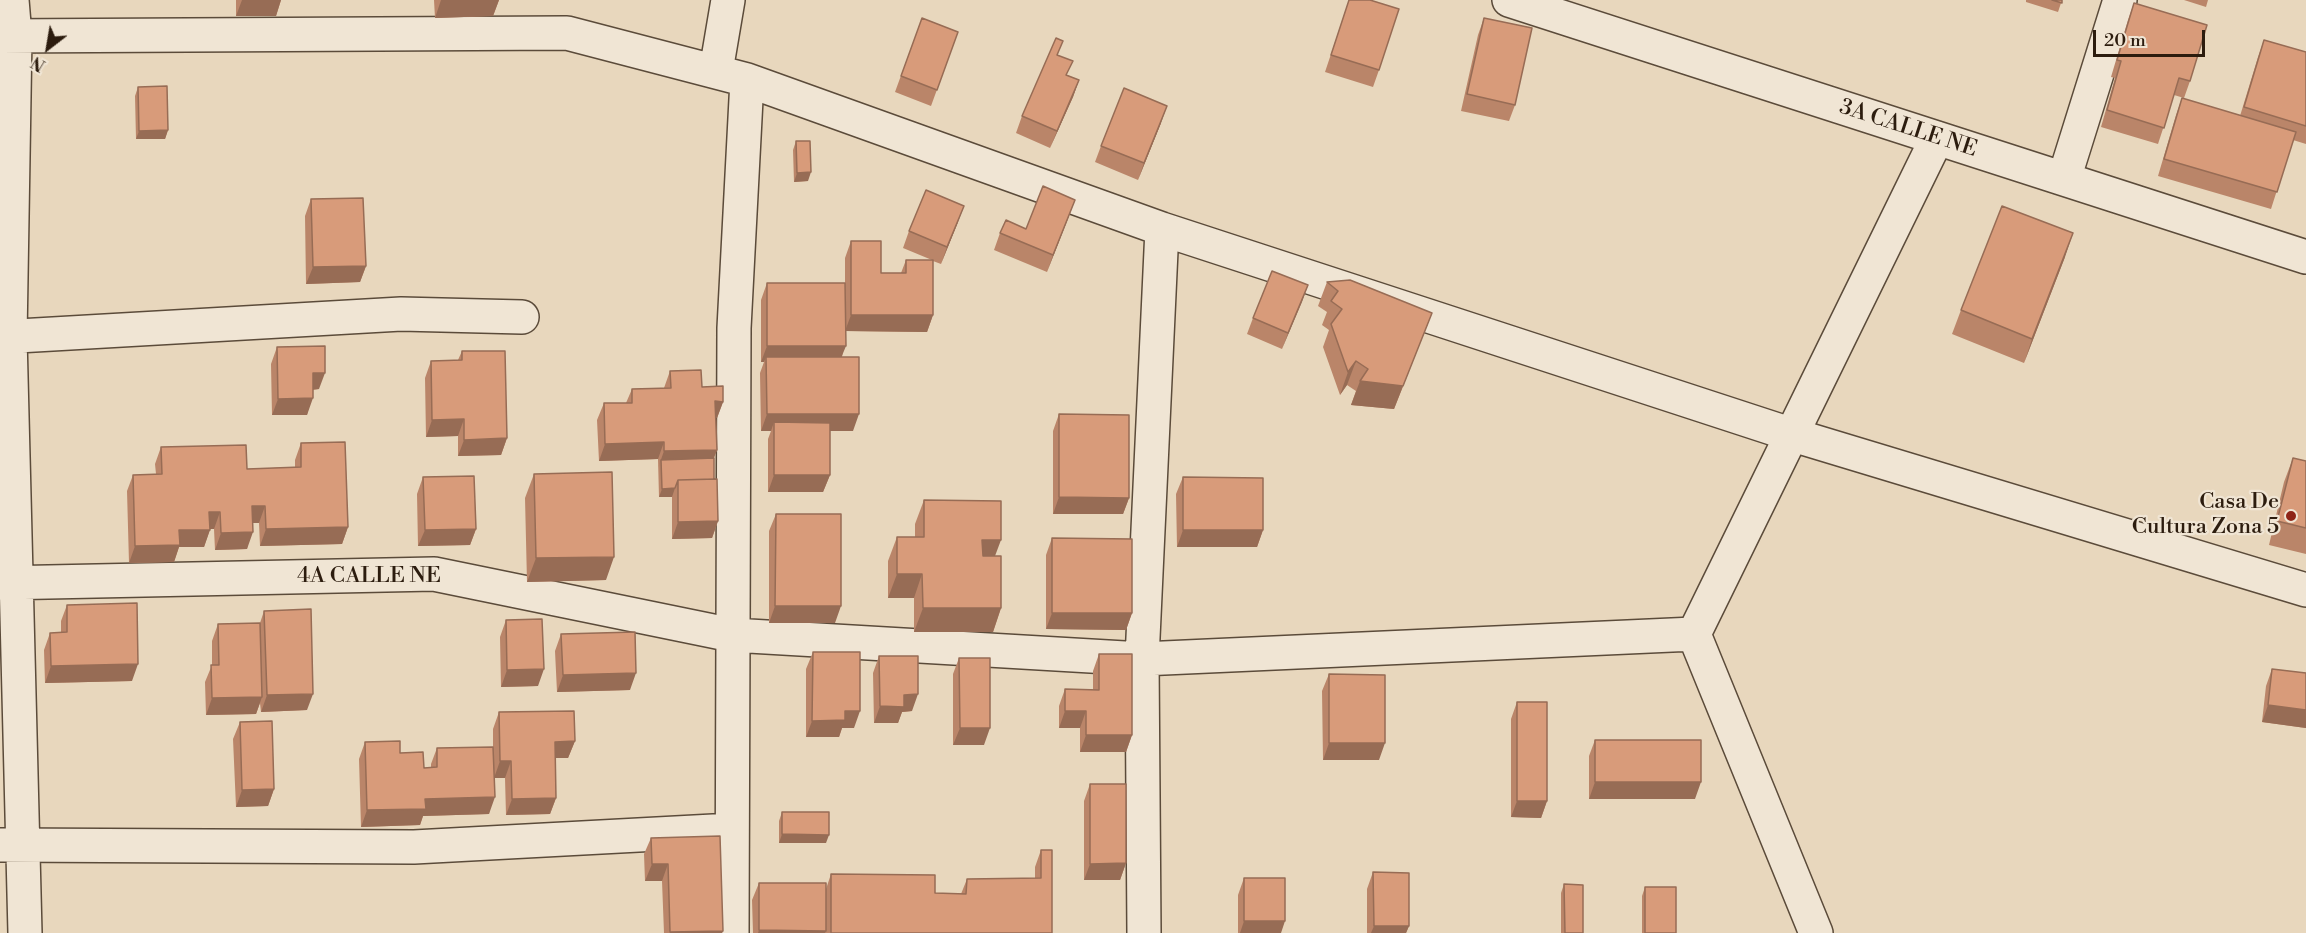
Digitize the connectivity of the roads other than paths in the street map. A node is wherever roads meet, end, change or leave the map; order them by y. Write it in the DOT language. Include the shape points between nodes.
graph roads {
  1 [pos="12,0"];
  2 [pos="728,0"];
  3 [pos="1509,0"];
  4 [pos="2120,0"];
  5 [pos="7,36"];
  6 [pos="716,71"];
  7 [pos="747,80"];
  8 [pos="1937,138"];
  9 [pos="2064,179"];
  10 [pos="1162,228"];
  11 [pos="2306,257"];
  12 [pos="522,317"];
  13 [pos="5,337"];
  14 [pos="1793,435"];
  15 [pos="8,583"];
  16 [pos="2306,590"];
  17 [pos="1695,634"];
  18 [pos="732,635"];
  19 [pos="1142,659"];
  20 [pos="732,830"];
  21 [pos="11,845"];
  22 [pos="25,933"];
  23 [pos="732,933"];
  24 [pos="1144,933"];
  25 [pos="1816,933"];
  1 -- 5 [label="street"];
  2 -- 6 [label="street"];
  3 -- 8 [label="street, 3A CALLE NE"];
  4 -- 9 [label="street"];
  5 -- 6 [label="street" via="567,33"];
  5 -- 13 [label="street"];
  6 -- 7 [label="street"];
  7 -- 10 [label="street"];
  7 -- 18 [label="street" via="734,328"];
  8 -- 9 [label="street, 3A CALLE NE"];
  8 -- 14 [label="street"];
  9 -- 11 [label="street, 3A CALLE NE"];
  10 -- 14 [label="street"];
  10 -- 19 [label="street"];
  12 -- 13 [label="street" via="401,314"];
  13 -- 15 [label="street"];
  14 -- 16 [label="street"];
  14 -- 17 [label="street"];
  15 -- 18 [label="street, 4A CALLE NE" via="434,574"];
  15 -- 21 [label="street"];
  17 -- 19 [label="street, 4A CALLE NE"];
  17 -- 25 [label="street"];
  18 -- 19 [label="street, 4A CALLE NE"];
  18 -- 20 [label="street"];
  19 -- 24 [label="street"];
  20 -- 21 [label="street" via="414,847"];
  20 -- 23 [label="street"];
  21 -- 22 [label="street"];
}
